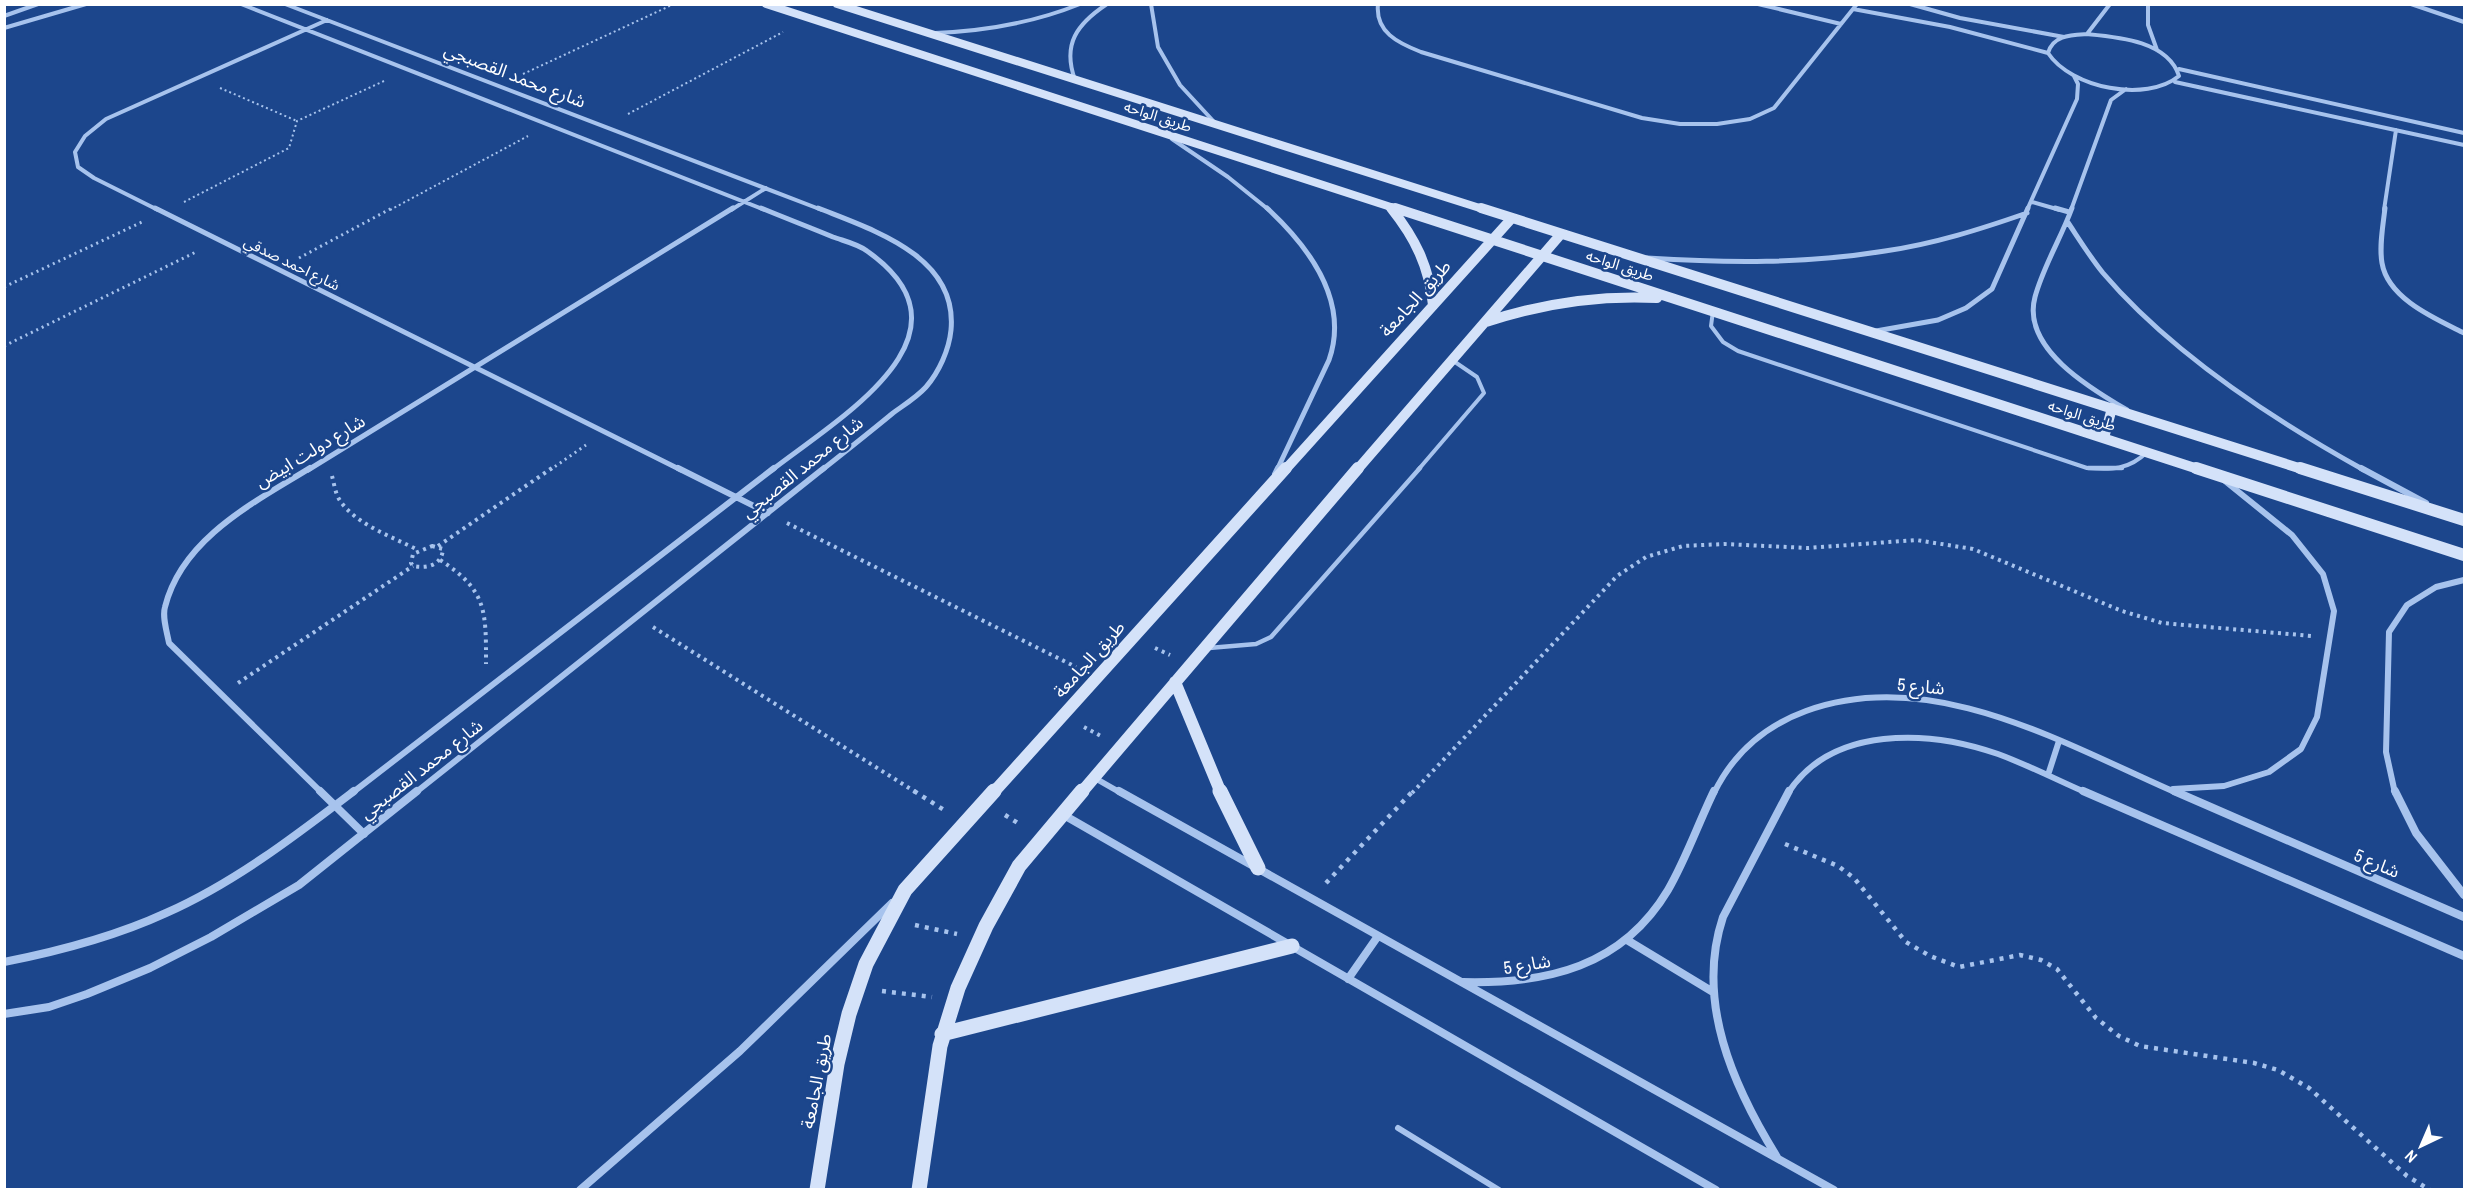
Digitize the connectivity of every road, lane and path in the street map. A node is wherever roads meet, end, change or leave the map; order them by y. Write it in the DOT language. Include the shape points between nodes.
graph roads {
  1 [pos="38,4"];
  2 [pos="86,4"];
  3 [pos="241,4"];
  4 [pos="285,4"];
  5 [pos="674,4"];
  6 [pos="766,4"];
  7 [pos="837,4"];
  8 [pos="1080,4"];
  9 [pos="1107,4"];
  10 [pos="1151,4"];
  11 [pos="1378,4"];
  12 [pos="1758,4"];
  13 [pos="1857,4"];
  14 [pos="1910,4"];
  15 [pos="2110,4"];
  16 [pos="2148,4"];
  17 [pos="2411,4"];
  18 [pos="1853,9"];
  19 [pos="4,16"];
  20 [pos="809,18"];
  21 [pos="327,20"];
  22 [pos="2464,22"];
  23 [pos="1841,24"];
  24 [pos="4,28"];
  25 [pos="305,30"];
  26 [pos="927,33"];
  27 [pos="2087,34"];
  28 [pos="2065,37"];
  29 [pos="2157,50"];
  30 [pos="2048,53"];
  31 [pos="408,69"];
  32 [pos="2179,69"];
  33 [pos="2074,76"];
  34 [pos="196,77"];
  35 [pos="1075,80"];
  36 [pos="2175,82"];
  37 [pos="501,85"];
  38 [pos="2126,89"];
  39 [pos="297,121"];
  40 [pos="550,124"];
  41 [pos="1216,125"];
  42 [pos="606,126"];
  43 [pos="2396,130"];
  44 [pos="1164,133"];
  45 [pos="2464,133"];
  46 [pos="2464,145"];
  47 [pos="766,188"];
  48 [pos="746,200"];
  49 [pos="2032,202"];
  50 [pos="1390,207"];
  51 [pos="163,212"];
  52 [pos="2069,212"];
  53 [pos="2027,213"];
  54 [pos="1512,218"];
  55 [pos="2067,221"];
  56 [pos="1561,234"];
  57 [pos="1492,240"];
  58 [pos="220,241"];
  59 [pos="1542,256"];
  60 [pos="1632,256"];
  61 [pos="278,270"];
  62 [pos="4,287"];
  63 [pos="1675,299"];
  64 [pos="1433,305"];
  65 [pos="1713,311"];
  66 [pos="1485,322"];
  67 [pos="1870,332"];
  68 [pos="2464,333"];
  69 [pos="4,346"];
  70 [pos="1452,360"];
  71 [pos="475,368"];
  72 [pos="2112,408"];
  73 [pos="2141,417"];
  74 [pos="605,432"];
  75 [pos="2104,438"];
  76 [pos="2147,452"];
  77 [pos="327,458"];
  78 [pos="2215,474"];
  79 [pos="1271,484"];
  80 [pos="737,498"];
  81 [pos="768,513"];
  82 [pos="2450,516"];
  83 [pos="2464,520"];
  84 [pos="438,546"];
  85 [pos="418,550"];
  86 [pos="2464,555"];
  87 [pos="440,560"];
  88 [pos="413,566"];
  89 [pos="2464,580"];
  90 [pos="637,617"];
  91 [pos="1133,637"];
  92 [pos="2330,637"];
  93 [pos="1203,649"];
  94 [pos="1190,664"];
  95 [pos="1096,677"];
  96 [pos="1175,682"];
  97 [pos="486,690"];
  98 [pos="220,695"];
  99 [pos="1062,715"];
  100 [pos="2059,741"];
  101 [pos="1118,746"];
  102 [pos="2048,775"];
  103 [pos="1093,777"];
  104 [pos="2169,789"];
  105 [pos="983,802"];
  106 [pos="335,806"];
  107 [pos="1062,814"];
  108 [pos="964,823"];
  109 [pos="364,834"];
  110 [pos="1765,835"];
  111 [pos="1042,838"];
  112 [pos="1258,868"];
  113 [pos="905,890"];
  114 [pos="2464,895"];
  115 [pos="1311,898"];
  116 [pos="2464,917"];
  117 [pos="889,919"];
  118 [pos="1378,936"];
  119 [pos="979,938"];
  120 [pos="1627,940"];
  121 [pos="1292,946"];
  122 [pos="2464,956"];
  123 [pos="4,962"];
  124 [pos="1347,978"];
  125 [pos="1463,982"];
  126 [pos="856,988"];
  127 [pos="1713,993"];
  128 [pos="953,1000"];
  129 [pos="4,1014"];
  130 [pos="942,1034"];
  131 [pos="1398,1128"];
  132 [pos="1777,1157"];
  133 [pos="580,1190"];
  134 [pos="817,1190"];
  135 [pos="919,1190"];
  136 [pos="1499,1190"];
  137 [pos="1716,1190"];
  138 [pos="1834,1190"];
  139 [pos="2430,1190"];
  1 -- 19 [label="street"];
  2 -- 24 [label="street"];
  3 -- 25 [label="street, شارع محمد القصبجي"];
  4 -- 21 [label="street, شارع محمد القصبجي"];
  5 -- 37 [label="path"];
  6 -- 20 [label="street, طريق الواحه"];
  7 -- 26 [label="street, طريق الواحه"];
  8 -- 26 [label="street" via="1011,26"];
  9 -- 35 [label="street" via="1082,24 1071,42 1069,61"];
  10 -- 41 [label="street" via="1158,47 1180,85"];
  11 -- 23 [label="street" via="1376,19 1385,33 1412,50 1642,118 1680,124 1750,119 1774,108"];
  12 -- 23 [label="street"];
  13 -- 18 [label="street"];
  14 -- 28 [label="street" via="1970,20"];
  15 -- 27 [label="street"];
  16 -- 29 [label="street" via="2148,26"];
  17 -- 22 [label="street"];
  18 -- 23 [label="street"];
  18 -- 30 [label="street" via="1950,27"];
  20 -- 42 [label="path"];
  20 -- 44 [label="street, طريق الواحه"];
  21 -- 25 [label="street, شارع احمد صدقي"];
  21 -- 37 [label="street, شارع محمد القصبجي"];
  25 -- 31 [label="street, شارع محمد القصبجي"];
  25 -- 34 [label="street, شارع احمد صدقي"];
  26 -- 35 [label="street, طريق الواحه"];
  27 -- 28 [label="street"];
  27 -- 29 [label="street" via="2123,39"];
  28 -- 30 [label="street" via="2054,41"];
  29 -- 32 [label="street"];
  30 -- 33 [label="street" via="2056,65"];
  31 -- 39 [label="path"];
  31 -- 40 [label="street, شارع محمد القصبجي"];
  32 -- 36 [label="street"];
  32 -- 45 [label="street"];
  33 -- 38 [label="street"];
  33 -- 49 [label="street" via="2077,99"];
  34 -- 39 [label="path"];
  34 -- 51 [label="street, شارع احمد صدقي" via="106,119 85,136 75,153 78,167 94,178"];
  35 -- 41 [label="street, طريق الواحه"];
  36 -- 38 [label="street" via="2155,88"];
  36 -- 43 [label="street"];
  37 -- 42 [label="street, شارع محمد القصبجي"];
  38 -- 52 [label="street" via="2111,100"];
  39 -- 51 [label="path" via="288,148"];
  40 -- 48 [label="street, شارع محمد القصبجي"];
  40 -- 61 [label="path"];
  41 -- 54 [label="street, طريق الواحه"];
  42 -- 47 [label="street, شارع محمد القصبجي"];
  43 -- 46 [label="street"];
  43 -- 68 [label="street" via="2381,251 2383,271 2402,294 2434,318"];
  44 -- 50 [label="street, طريق الواحه"];
  44 -- 79 [label="street" via="1248,190 1279,218 1325,280 1335,314 1332,351"];
  47 -- 48 [label="street, شارع دولت ابيض"];
  47 -- 81 [label="street, شارع محمد القصبجي" via="908,247 944,285 952,309 951,334 943,360 926,387"];
  48 -- 71 [label="street, شارع دولت ابيض"];
  48 -- 80 [label="street, شارع محمد القصبجي" via="865,249 888,264 904,283 912,304 912,328 904,353 886,379"];
  49 -- 52 [label="street"];
  49 -- 53 [label="street"];
  50 -- 57 [label="street, طريق الواحه"];
  50 -- 64 [label="street" via="1423,253 1431,278"];
  51 -- 58 [label="street, شارع احمد صدقي"];
  51 -- 62 [label="path"];
  52 -- 55 [label="street"];
  53 -- 60 [label="street" via="1978,232 1920,247 1854,257 1708,262"];
  53 -- 67 [label="street" via="1992,289 1973,305 1946,319"];
  54 -- 56 [label="street, طريق الواحه"];
  54 -- 57 [label="street, طريق الجامعة"];
  55 -- 73 [label="street" via="2034,299 2035,327 2054,358 2090,389"];
  55 -- 82 [label="street" via="2096,264 2194,359 2265,411 2350,463"];
  56 -- 59 [label="street"];
  56 -- 60 [label="street, طريق الواحه"];
  57 -- 59 [label="street, طريق الواحه"];
  57 -- 64 [label="street, طريق الجامعة"];
  58 -- 61 [label="street, شارع احمد صدقي"];
  58 -- 69 [label="path"];
  59 -- 63 [label="street, طريق الواحه"];
  59 -- 66 [label="street"];
  60 -- 67 [label="street, طريق الواحه"];
  61 -- 71 [label="street, شارع احمد صدقي"];
  63 -- 65 [label="street, طريق الواحه"];
  63 -- 66 [label="street" via="1573,298"];
  64 -- 79 [label="street, طريق الجامعة"];
  65 -- 75 [label="street, طريق الواحه"];
  65 -- 76 [label="lane" via="1711,326 1723,342 1738,351 2087,468 2115,470 2136,464"];
  66 -- 70 [label="street"];
  67 -- 72 [label="street, طريق الواحه"];
  70 -- 93 [label="street"];
  70 -- 93 [label="lane" via="1484,384 1478,402 1272,637 1256,644"];
  71 -- 74 [label="street, شارع احمد صدقي"];
  71 -- 77 [label="street, شارع دولت ابيض"];
  72 -- 73 [label="street, طريق الواحه"];
  72 -- 75 [label="street"];
  73 -- 82 [label="street, طريق الواحه"];
  74 -- 80 [label="street, شارع احمد صدقي"];
  74 -- 84 [label="path"];
  75 -- 76 [label="street, طريق الواحه"];
  76 -- 78 [label="street, طريق الواحه"];
  77 -- 85 [label="path" via="338,498 345,506"];
  77 -- 98 [label="street, شارع دولت ابيض" via="250,505 208,537 178,573 164,609 169,643"];
  78 -- 86 [label="street, طريق الواحه"];
  78 -- 92 [label="street" via="2292,535 2323,574 2334,611"];
  79 -- 91 [label="street, طريق الجامعة"];
  80 -- 81 [label="street, شارع احمد صدقي"];
  80 -- 97 [label="street, شارع محمد القصبجي"];
  81 -- 90 [label="street, شارع محمد القصبجي"];
  81 -- 95 [label="path"];
  82 -- 83 [label="street, طريق الواحه"];
  84 -- 85 [label="path"];
  84 -- 87 [label="path" via="443,549"];
  85 -- 88 [label="path" via="411,559"];
  87 -- 88 [label="path" via="426,567"];
  87 -- 97 [label="path" via="466,578 482,602"];
  88 -- 98 [label="path"];
  89 -- 114 [label="street" via="2436,587 2407,605 2389,632 2386,752 2394,790 2416,833"];
  90 -- 108 [label="path"];
  90 -- 109 [label="street, شارع محمد القصبجي"];
  91 -- 94 [label="path"];
  91 -- 95 [label="street, طريق الجامعة"];
  92 -- 104 [label="street" via="2317,717 2301,748 2269,772 2224,786"];
  92 -- 115 [label="path" via="2162,623 2122,612 1973,549 1916,540 1808,548 1683,546 1646,556 1617,576"];
  93 -- 94 [label="street"];
  94 -- 96 [label="street"];
  95 -- 99 [label="street, طريق الجامعة"];
  96 -- 101 [label="street"];
  96 -- 112 [label="street" via="1225,803"];
  97 -- 106 [label="street, شارع محمد القصبجي"];
  98 -- 106 [label="street, شارع دولت ابيض"];
  99 -- 101 [label="path"];
  99 -- 105 [label="street, طريق الجامعة"];
  100 -- 102 [label="street"];
  100 -- 104 [label="street, شارع 5"];
  100 -- 120 [label="street, شارع 5" via="1986,713 1903,697 1855,698 1811,708 1773,725 1742,750 1719,782 1668,889"];
  101 -- 103 [label="street"];
  102 -- 110 [label="street" via="1997,754 1943,740 1891,737 1846,746 1810,766 1785,797"];
  102 -- 122 [label="street"];
  103 -- 107 [label="street"];
  103 -- 112 [label="street"];
  104 -- 116 [label="street, شارع 5"];
  105 -- 108 [label="street, طريق الجامعة"];
  105 -- 111 [label="path"];
  106 -- 109 [label="street, شارع دولت ابيض"];
  106 -- 123 [label="street, شارع محمد القصبجي" via="190,902 60,952"];
  107 -- 111 [label="street"];
  107 -- 121 [label="street"];
  108 -- 113 [label="street, طريق الجامعة"];
  109 -- 129 [label="street, شارع محمد القصبجي" via="299,885 224,932 141,973 64,1002"];
  110 -- 127 [label="street" via="1723,918 1715,953"];
  110 -- 139 [label="path" via="1838,866 1854,878 1906,942 1930,956 1959,967 2020,955 2041,960 2057,969 2096,1018 2140,1046 2278,1070 2309,1088 2407,1176"];
  111 -- 119 [label="street" via="1019,866"];
  112 -- 115 [label="street"];
  113 -- 117 [label="street, طريق الجامعة"];
  113 -- 133 [label="street" via="791,1005 656,1128"];
  115 -- 118 [label="street"];
  117 -- 119 [label="path"];
  117 -- 126 [label="street, طريق الجامعة"];
  118 -- 124 [label="street"];
  118 -- 125 [label="street"];
  119 -- 128 [label="street"];
  120 -- 125 [label="street, شارع 5" via="1600,958 1536,980 1501,984"];
  120 -- 127 [label="street"];
  121 -- 124 [label="street"];
  121 -- 130 [label="street"];
  124 -- 137 [label="street"];
  125 -- 132 [label="street"];
  126 -- 128 [label="path"];
  126 -- 134 [label="street, طريق الجامعة" via="836,1060"];
  127 -- 132 [label="street" via="1725,1056 1742,1099"];
  128 -- 130 [label="street"];
  130 -- 135 [label="street"];
  131 -- 136 [label="lane"];
  132 -- 138 [label="street"];
}
